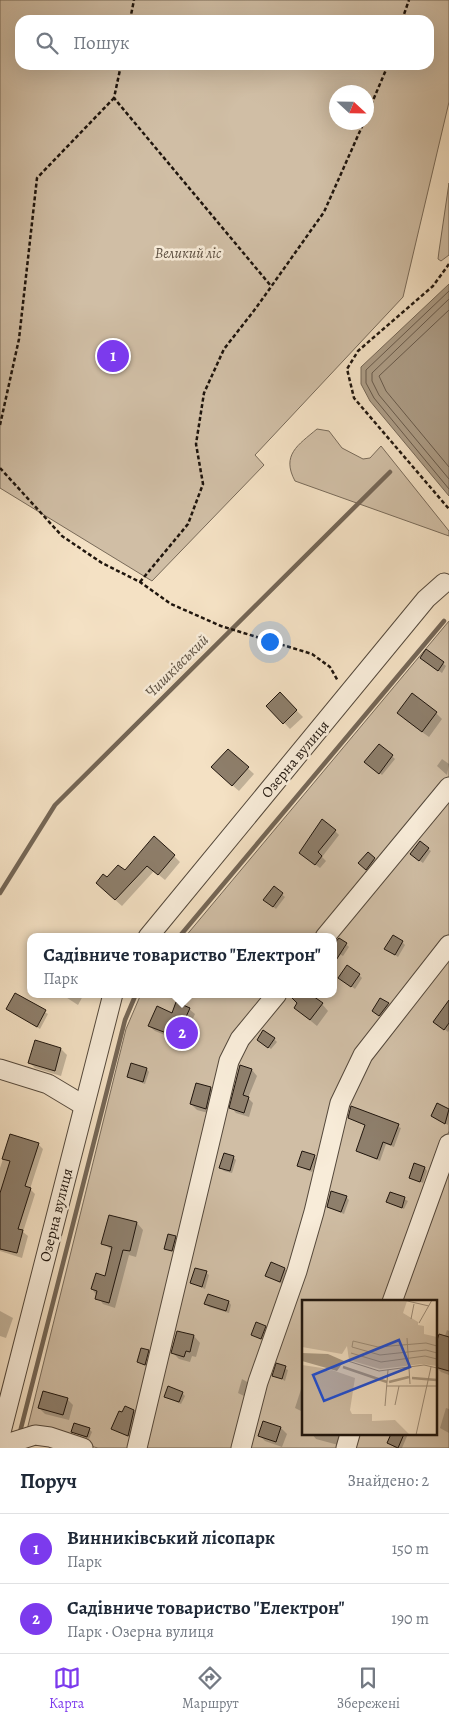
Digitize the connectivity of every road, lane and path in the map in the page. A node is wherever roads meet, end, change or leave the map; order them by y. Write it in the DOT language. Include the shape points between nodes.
graph roads {
  1 [pos="134,0"];
  2 [pos="410,0"];
  3 [pos="131,15"];
  4 [pos="404,15"];
  5 [pos="120,70"];
  6 [pos="386,70"];
  7 [pos="114,98"];
  8 [pos="374,98"];
  9 [pos="360,130"];
  10 [pos="449,264"];
  11 [pos="272,286"];
  12 [pos="0,424"];
  13 [pos="0,468"];
  14 [pos="449,509"];
  15 [pos="140,582"];
  16 [pos="444,583"];
  17 [pos="345,700"];
  18 [pos="449,787"];
  19 [pos="151,933"];
  20 [pos="328,933"];
  21 [pos="449,945"];
  22 [pos="112,998"];
  23 [pos="274,998"];
  24 [pos="0,1069"];
  25 [pos="83,1105"];
  26 [pos="449,1144"];
  27 [pos="393,1300"];
  28 [pos="0,1436"];
  29 [pos="0,1446"];
  30 [pos="83,1448"];
  31 [pos="137,1448"];
  32 [pos="242,1448"];
  1 -- 3 [label="path"];
  2 -- 4 [label="path"];
  5 -- 7 [label="path"];
  6 -- 8 [label="path"];
  7 -- 11 [label="path"];
  7 -- 12 [label="path" via="36,178 19,340"];
  9 -- 11 [label="path" via="324,212"];
  10 -- 14 [label="path" via="433,286 358,351 348,368 354,398"];
  11 -- 15 [label="path" via="224,349 204,393 196,444 203,484 188,524"];
  13 -- 15 [label="path" via="62,536 102,563"];
  15 -- 17 [label="path" via="171,604 222,626 312,654 330,667"];
  16 -- 17 [label="street, Озерна вулиця" via="426,599"];
  17 -- 19 [label="street, Озерна вулиця"];
  18 -- 20 [label="street"];
  21 -- 32 [label="street" via="363,1055 340,1103 312,1220 258,1382"];
  22 -- 25 [label="street, Озерна вулиця"];
  23 -- 31 [label="street" via="240,1040 229,1061"];
  24 -- 25 [label="street" via="48,1084"];
  25 -- 28 [label="street, Озерна вулиця"];
  26 -- 27 [label="street"];
  29 -- 30 [label="street" via="35,1435"];
}
